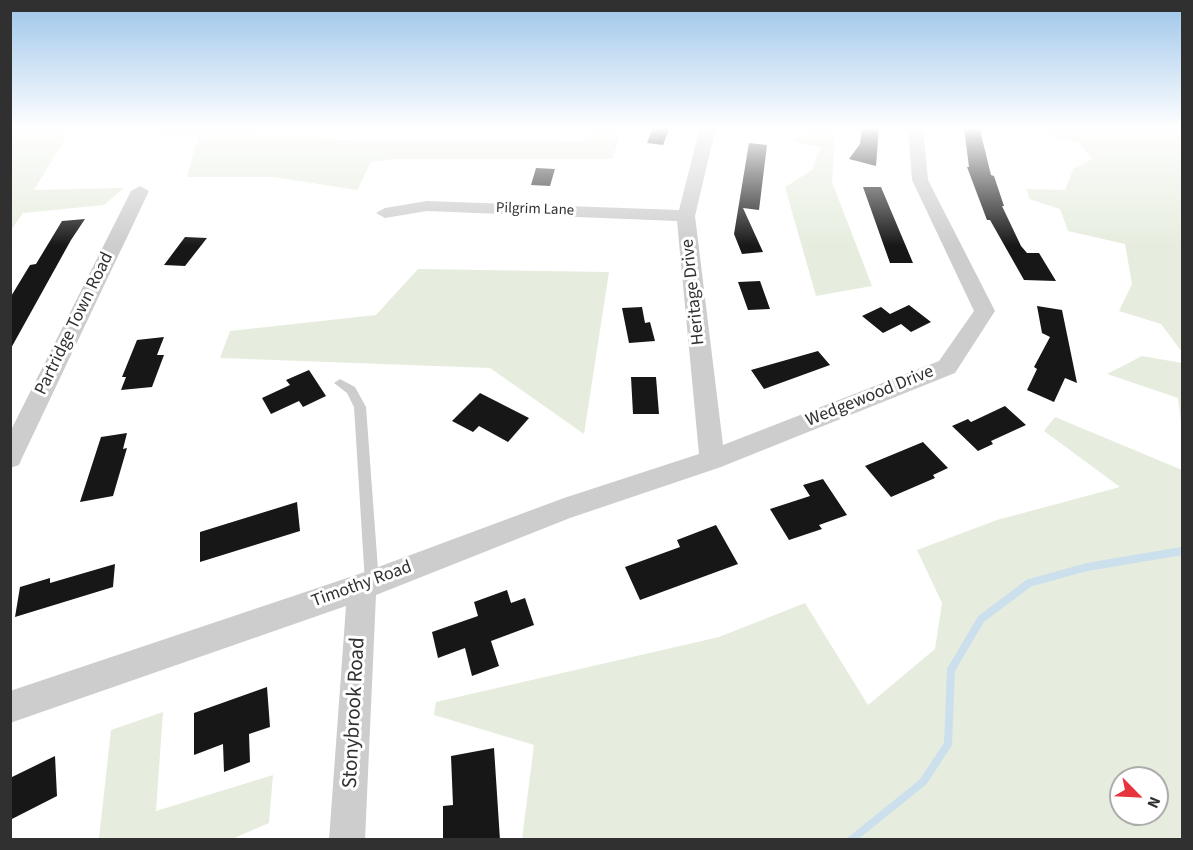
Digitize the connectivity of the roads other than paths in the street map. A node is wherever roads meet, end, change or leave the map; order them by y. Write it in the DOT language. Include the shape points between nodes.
graph roads {
  1 [pos="698,167"];
  2 [pos="919,167"];
  3 [pos="140,191"];
  4 [pos="385,213"];
  5 [pos="686,216"];
  6 [pos="340,383"];
  7 [pos="10,458"];
  8 [pos="712,460"];
  9 [pos="367,585"];
  10 [pos="10,707"];
  11 [pos="347,840"];
  1 -- 5 [label="street, Heritage Drive"];
  2 -- 8 [label="street, Wedgewood Drive" via="920,180 985,311 946,367"];
  3 -- 7 [label="street, Partridge Town Road"];
  4 -- 5 [label="street, Pilgrim Lane" via="427,206"];
  5 -- 8 [label="street, Heritage Drive"];
  6 -- 9 [label="lane" via="351,390 360,407"];
  8 -- 9 [label="street, Timothy Road" via="564,509"];
  9 -- 10 [label="street, Timothy Road"];
  9 -- 11 [label="street, Stonybrook Road"];
}
